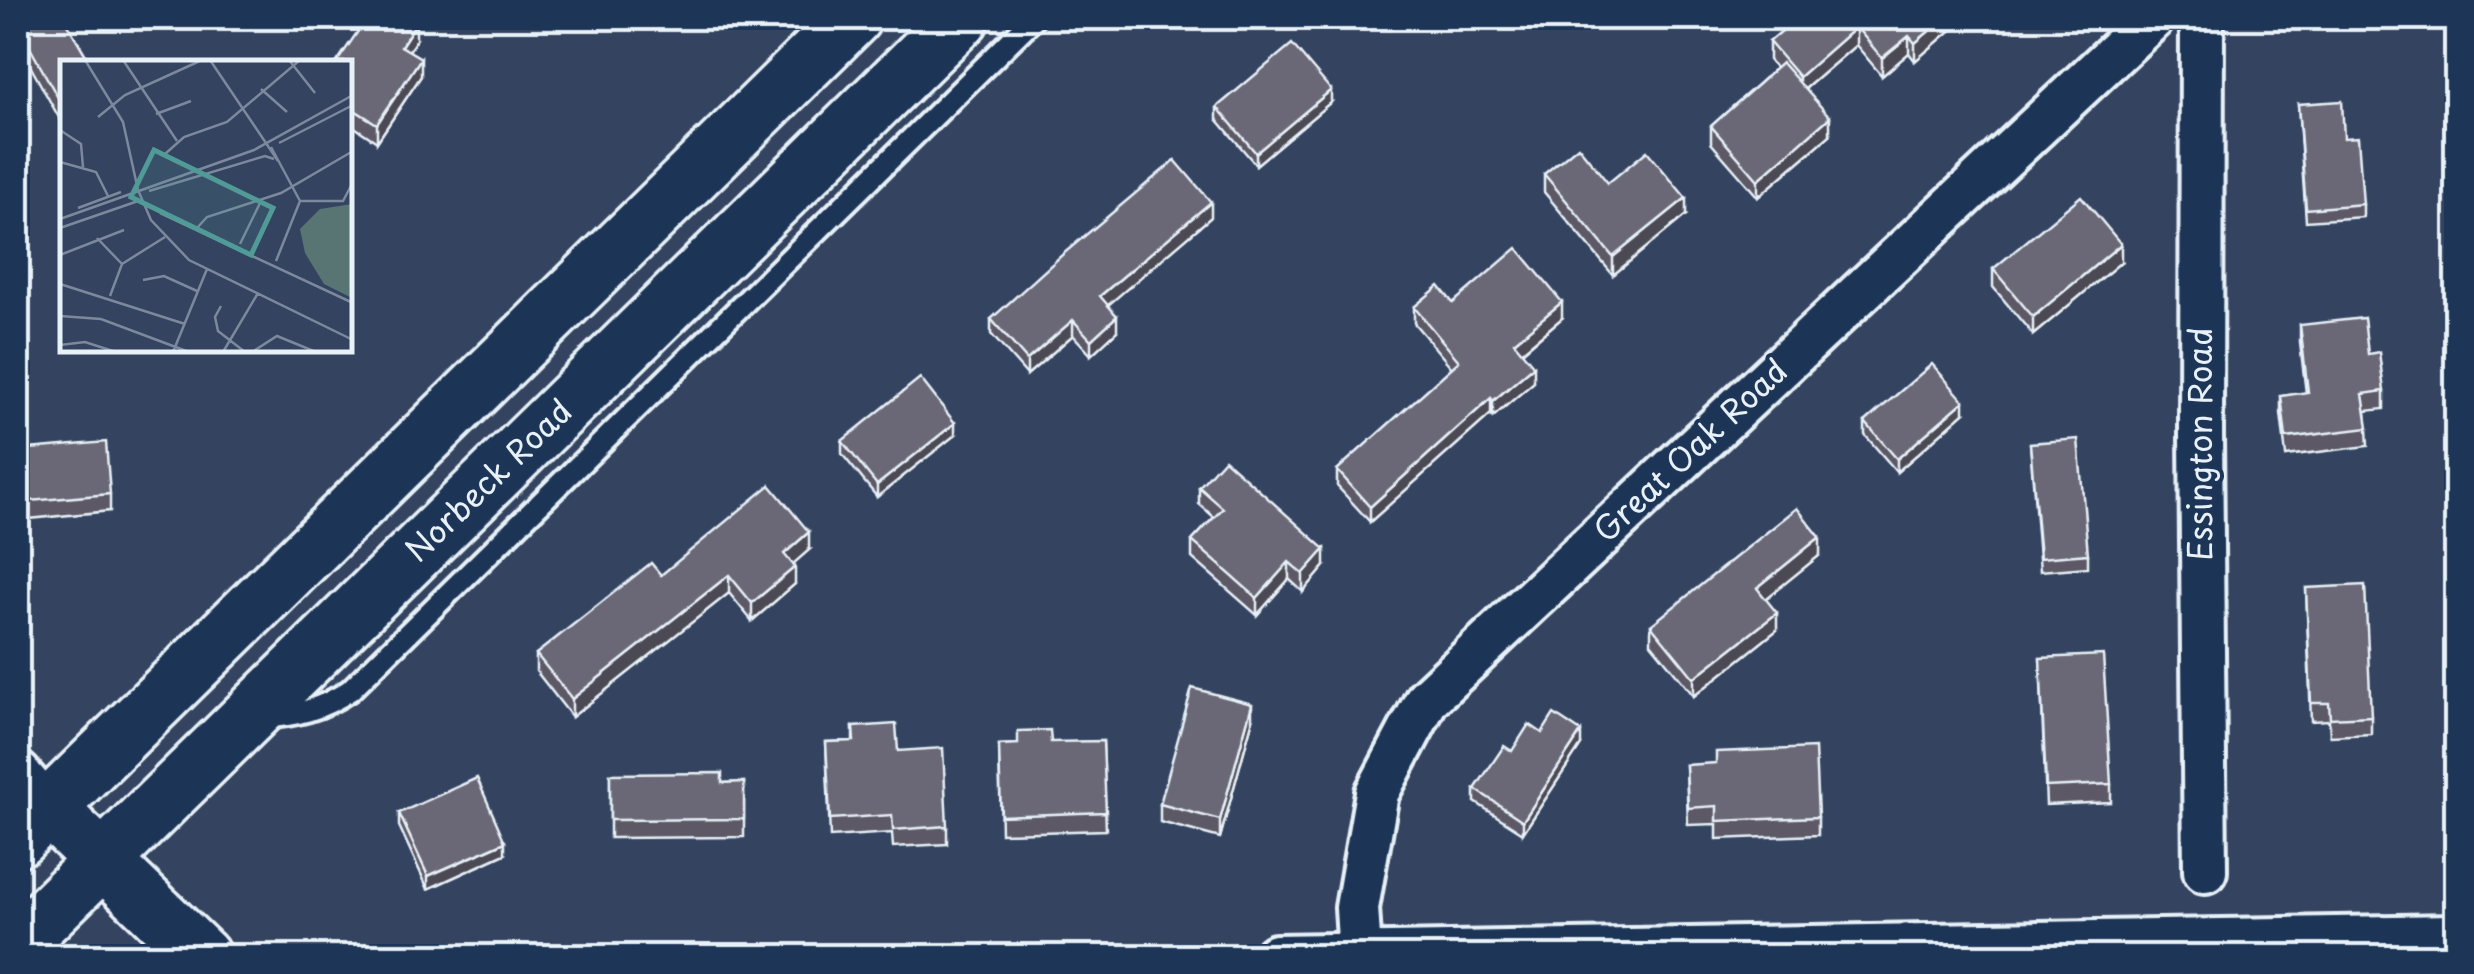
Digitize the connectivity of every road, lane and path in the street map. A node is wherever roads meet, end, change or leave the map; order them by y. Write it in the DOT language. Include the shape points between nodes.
graph roads {
  1 [pos="853,18"];
  2 [pos="960,18"];
  3 [pos="1034,18"];
  4 [pos="2152,18"];
  5 [pos="2202,18"];
  6 [pos="245,720"];
  7 [pos="28,806"];
  8 [pos="102,860"];
  9 [pos="2205,871"];
  10 [pos="2456,936"];
  11 [pos="18,943"];
  12 [pos="190,952"];
  13 [pos="1360,955"];
  14 [pos="1276,956"];
  1 -- 7 [label="main road"];
  2 -- 6 [label="main road, Norbeck Road"];
  3 -- 6 [label="lane" via="350,690 297,715"];
  4 -- 13 [label="street, Great Oak Road" via="1427,699 1377,793 1357,908"];
  5 -- 9 [label="street, Essington Road"];
  6 -- 8 [label="main road, Norbeck Road"];
  7 -- 8 [label="main road"];
  8 -- 11 [label="main road, Norbeck Road"];
  8 -- 12 [label="main road"];
  10 -- 13 [label="street"];
  13 -- 14 [label="street"];
}
